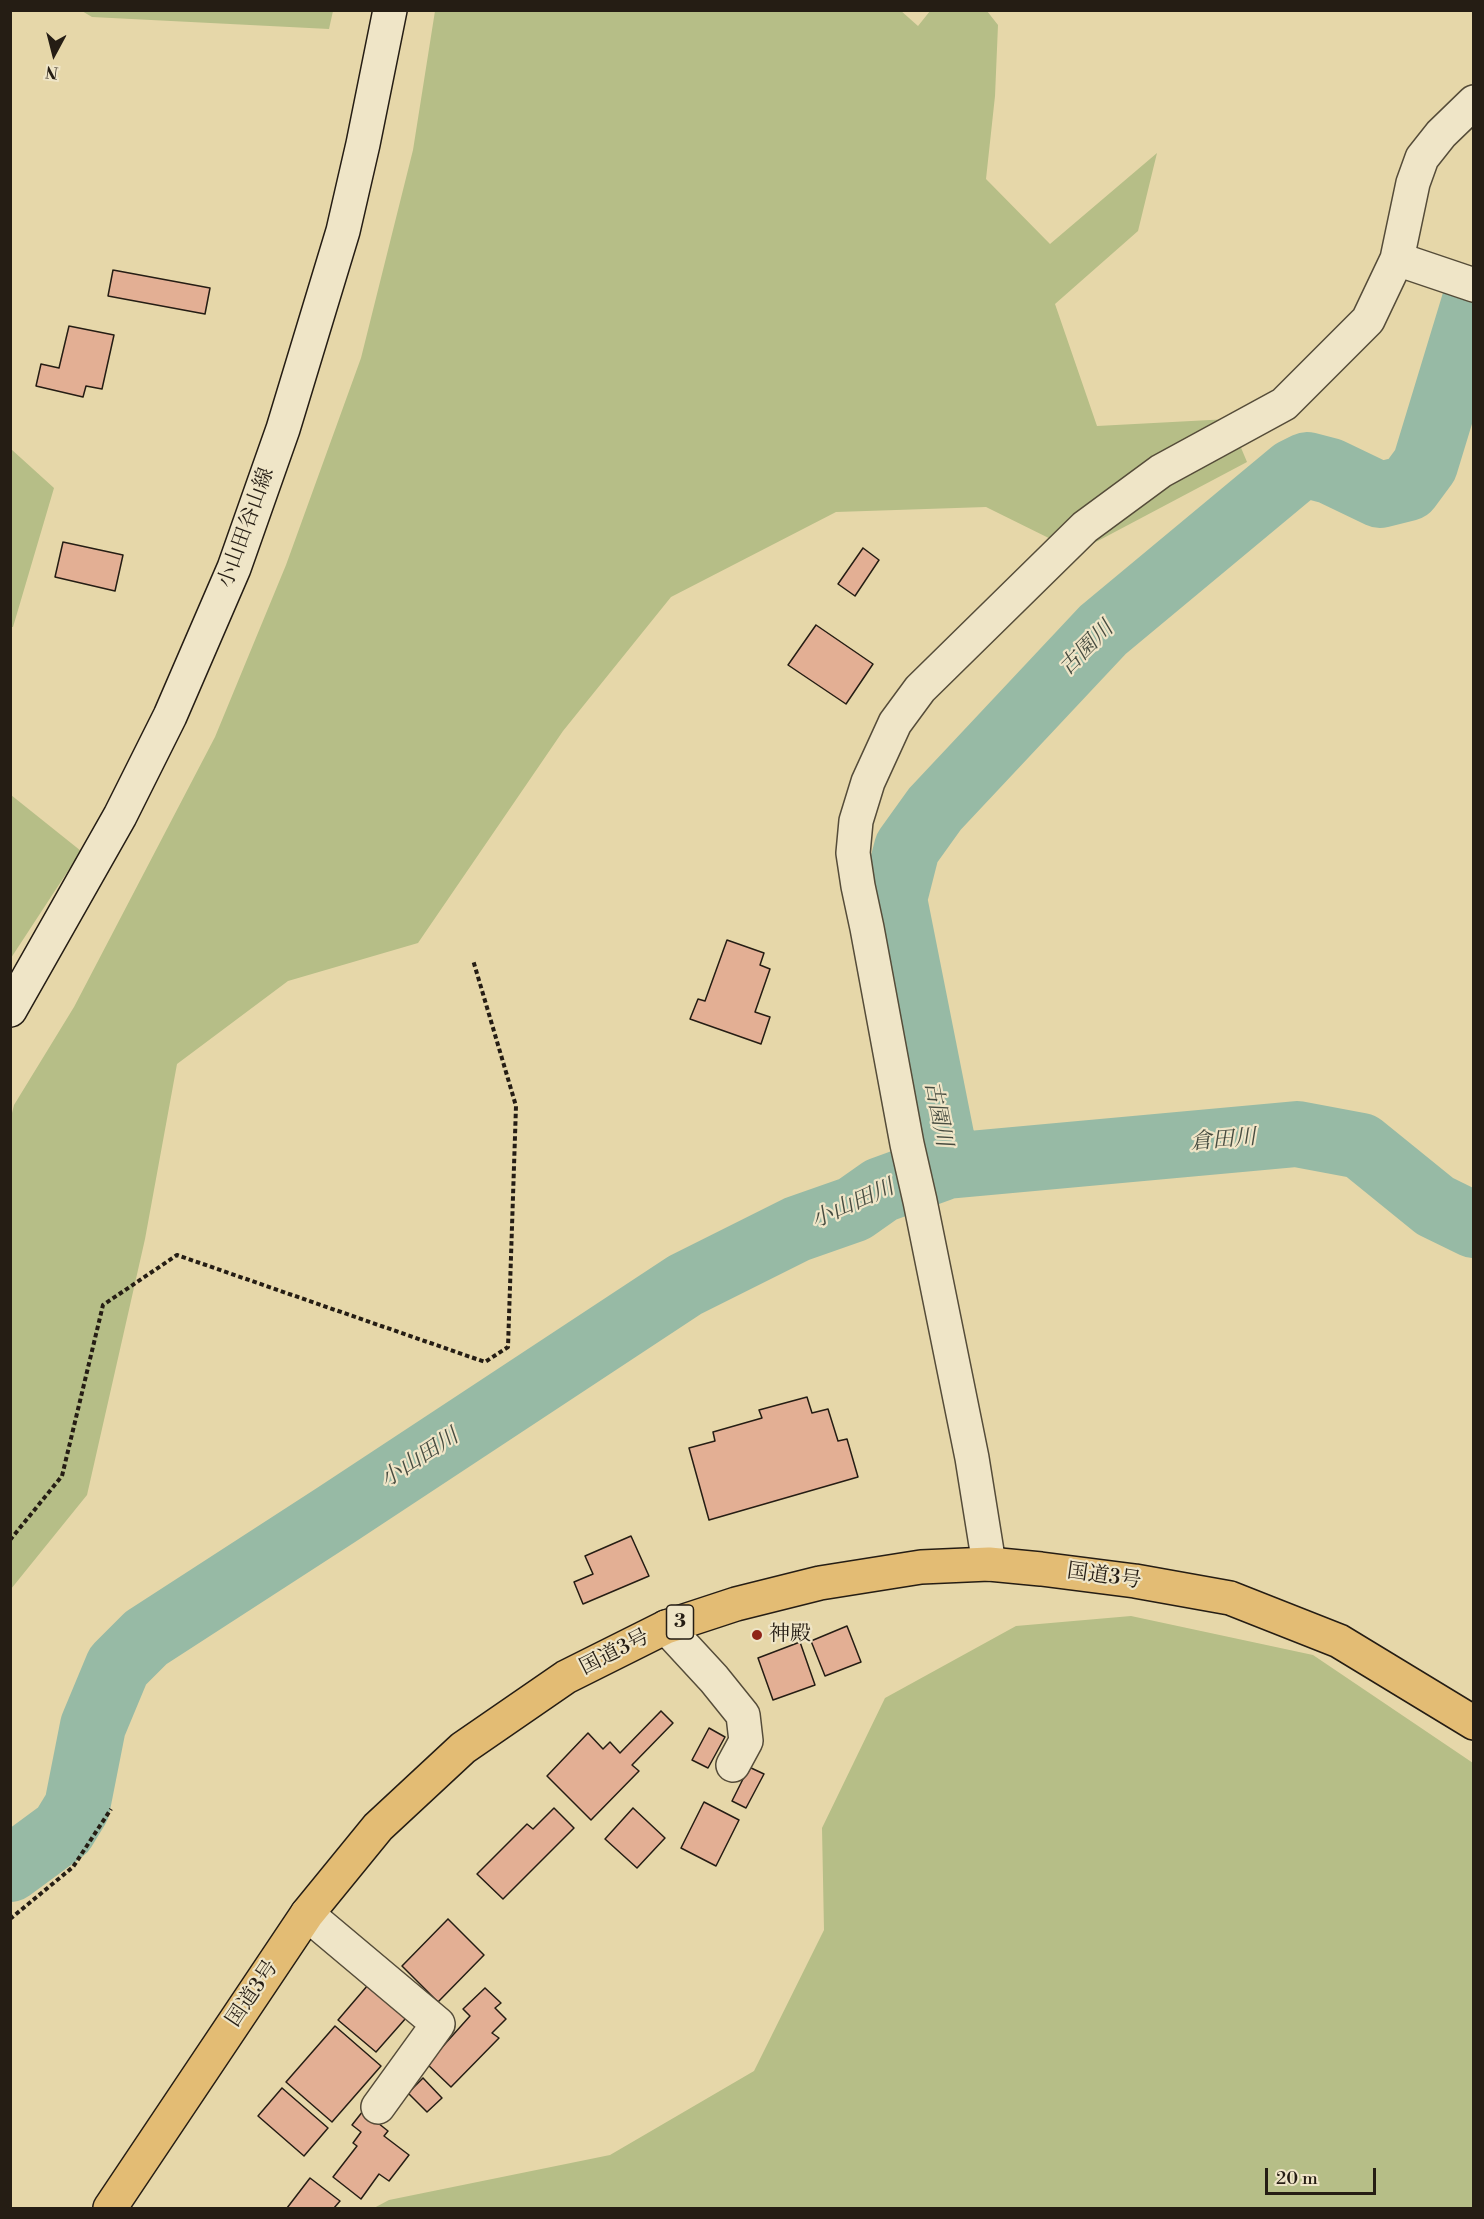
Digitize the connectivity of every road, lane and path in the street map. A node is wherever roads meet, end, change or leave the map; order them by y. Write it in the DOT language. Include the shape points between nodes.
graph roads {
  1 [pos="390,10"];
  2 [pos="1473,102"];
  3 [pos="1397,260"];
  4 [pos="1472,284"];
  5 [pos="473,960"];
  6 [pos="10,1010"];
  7 [pos="10,1540"];
  8 [pos="989,1564"];
  9 [pos="666,1627"];
  10 [pos="1473,1723"];
  11 [pos="733,1766"];
  12 [pos="111,1809"];
  13 [pos="307,1914"];
  14 [pos="10,1919"];
  15 [pos="378,2107"];
  16 [pos="110,2208"];
  1 -- 6 [label="street, 小山田谷山線" via="340,242 283,429 234,568 170,716 120,816"];
  2 -- 3 [label="street" via="1422,158"];
  3 -- 4 [label="street"];
  3 -- 8 [label="street" via="1368,320 1284,404 1161,471 1085,527 920,689 895,723 868,782 856,821 853,853 858,886 972,1458"];
  5 -- 7 [label="path" via="516,1106 508,1347 485,1362 177,1255 103,1305 62,1476"];
  8 -- 9 [label="highway, 国道3号 / 3" via="921,1567 820,1583"];
  8 -- 10 [label="highway, 国道3号 / 3" via="1135,1581 1230,1598 1339,1641"];
  9 -- 11 [label="street" via="743,1715 746,1741"];
  9 -- 13 [label="highway, 国道3号 / 3" via="566,1677 463,1748 378,1827"];
  12 -- 14 [label="path" via="74,1867"];
  13 -- 15 [label="street" via="438,2024"];
  13 -- 16 [label="highway, 国道3号 / 3"];
}
